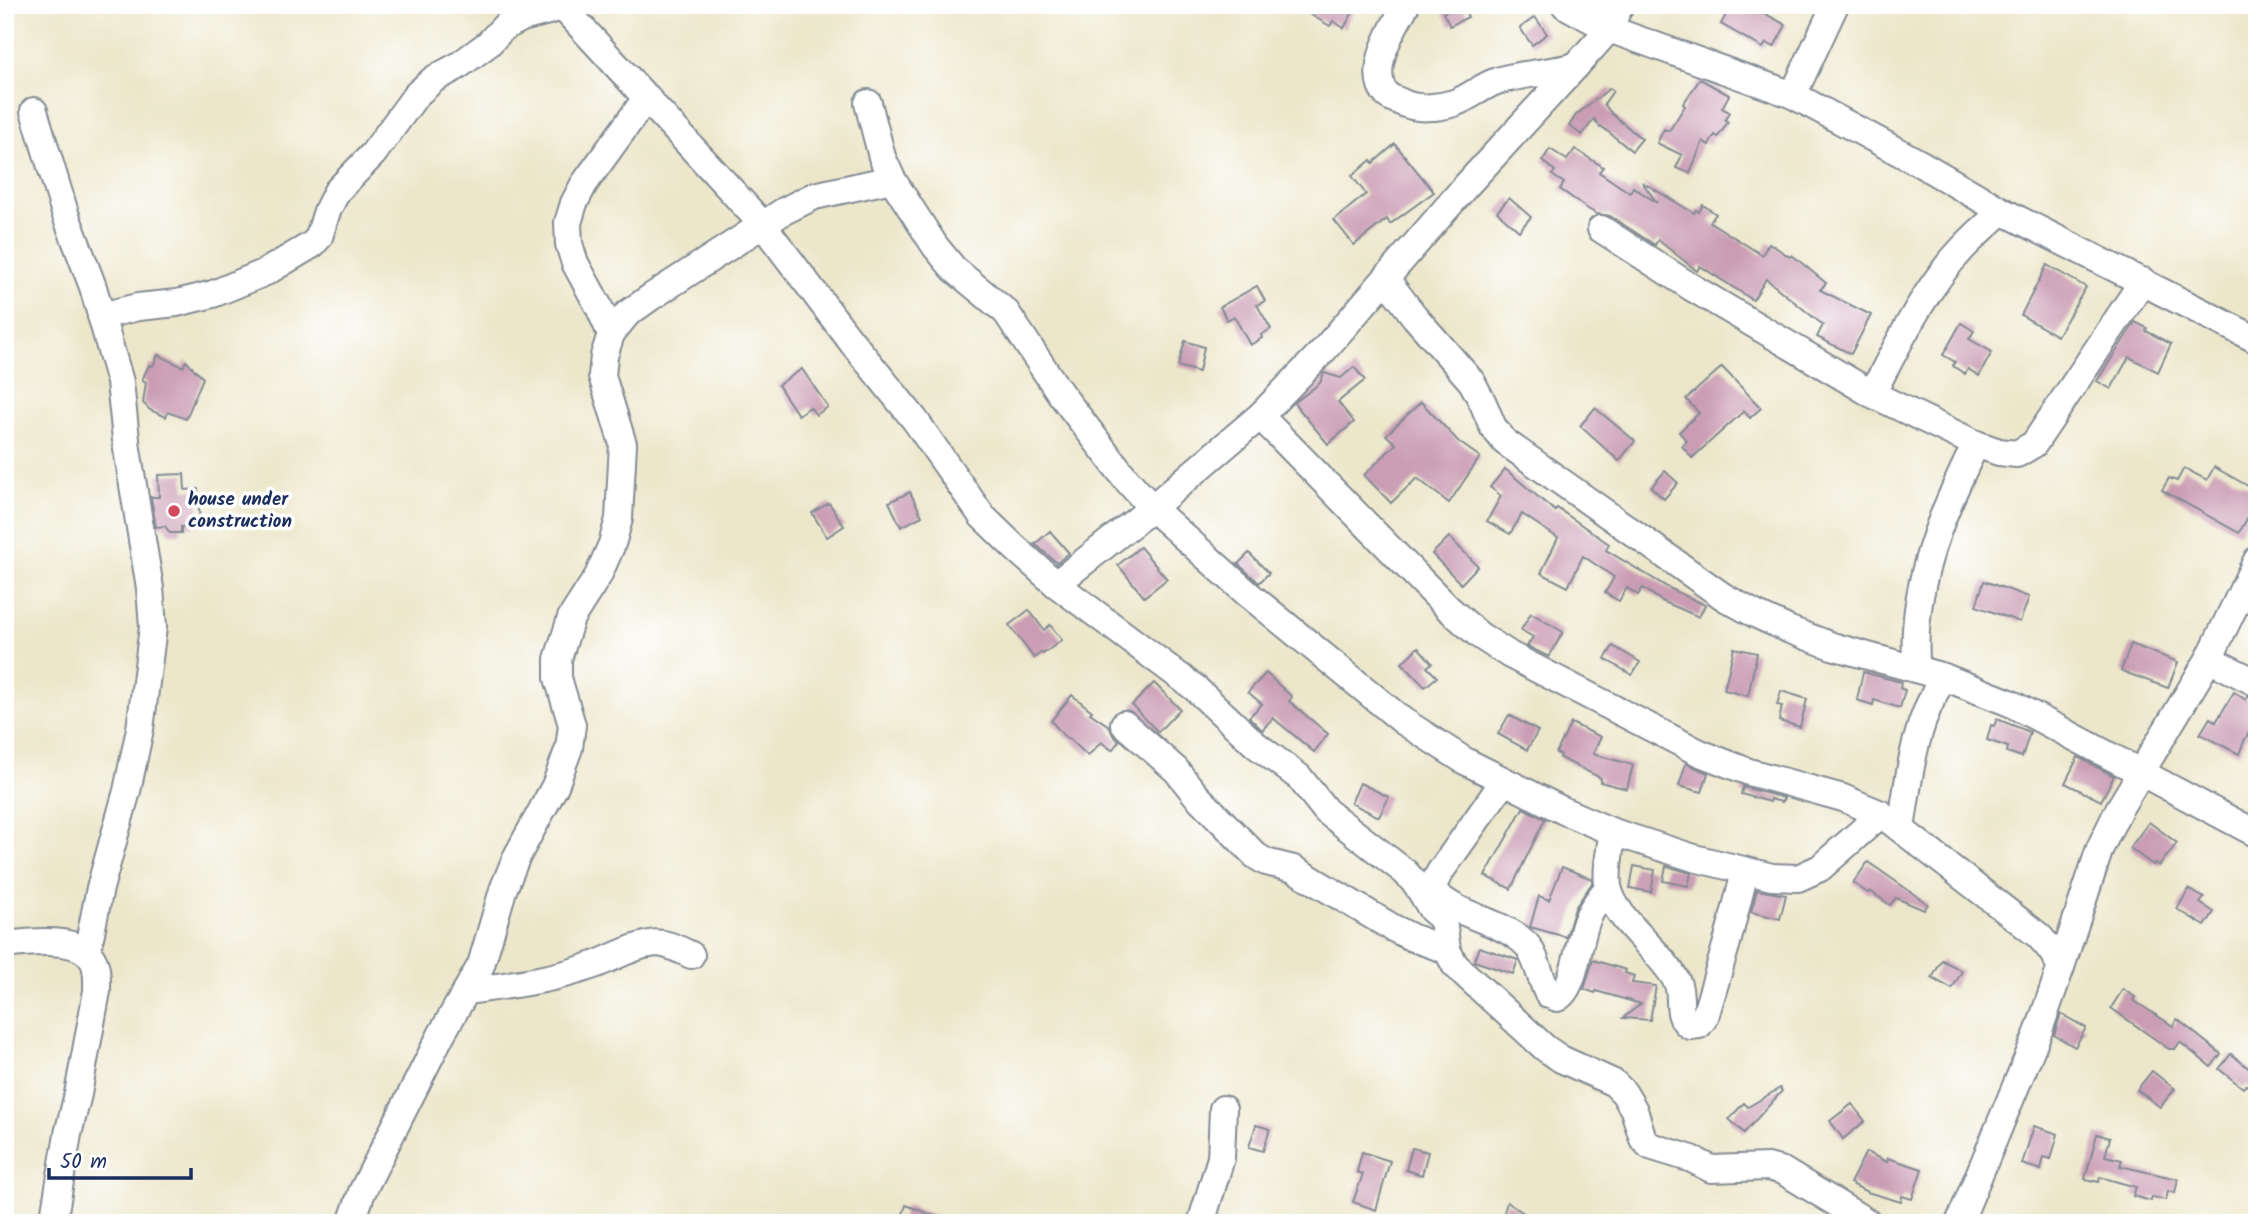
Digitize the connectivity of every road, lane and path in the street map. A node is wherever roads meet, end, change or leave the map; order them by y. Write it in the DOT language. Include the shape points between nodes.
graph roads {
  1 [pos="1406,5"];
  2 [pos="1565,5"];
  3 [pos="1835,5"];
  4 [pos="562,6"];
  5 [pos="1615,17"];
  6 [pos="1576,66"];
  7 [pos="1793,95"];
  8 [pos="647,97"];
  9 [pos="868,103"];
  10 [pos="34,111"];
  11 [pos="892,179"];
  12 [pos="2003,211"];
  13 [pos="763,225"];
  14 [pos="1601,229"];
  15 [pos="1386,279"];
  16 [pos="2143,281"];
  17 [pos="101,316"];
  18 [pos="611,334"];
  19 [pos="2257,340"];
  20 [pos="1872,394"];
  21 [pos="1260,415"];
  22 [pos="1976,444"];
  23 [pos="1152,508"];
  24 [pos="2257,560"];
  25 [pos="1056,584"];
  26 [pos="2209,659"];
  27 [pos="1916,668"];
  28 [pos="1944,677"];
  29 [pos="2257,683"];
  30 [pos="1124,724"];
  31 [pos="2141,773"];
  32 [pos="1504,781"];
  33 [pos="1891,821"];
  34 [pos="1613,832"];
  35 [pos="2257,834"];
  36 [pos="1745,872"];
  37 [pos="1608,887"];
  38 [pos="1441,909"];
  39 [pos="5,945"];
  40 [pos="1447,950"];
  41 [pos="87,952"];
  42 [pos="691,955"];
  43 [pos="2061,967"];
  44 [pos="467,992"];
  45 [pos="1223,1109"];
  46 [pos="53,1223"];
  47 [pos="351,1223"];
  48 [pos="1201,1223"];
  49 [pos="1869,1223"];
  50 [pos="1959,1223"];
  1 -- 6 [label="street" via="1381,54 1379,80 1387,95 1409,106 1453,103 1494,82"];
  2 -- 5 [label="street"];
  3 -- 7 [label="street"];
  4 -- 8 [label="street"];
  4 -- 17 [label="street" via="504,27 488,44 416,95 373,155 337,191 313,244 266,272 213,294"];
  5 -- 6 [label="street"];
  5 -- 7 [label="street"];
  6 -- 15 [label="street"];
  7 -- 12 [label="street"];
  8 -- 13 [label="street"];
  8 -- 18 [label="street" via="584,184 568,223 575,263"];
  9 -- 11 [label="street"];
  10 -- 17 [label="street"];
  11 -- 13 [label="street" via="814,196"];
  11 -- 23 [label="street" via="935,246 954,269 1006,312 1060,393"];
  12 -- 16 [label="street"];
  12 -- 20 [label="street" via="1962,248 1936,281"];
  13 -- 18 [label="street" via="627,314"];
  13 -- 25 [label="street" via="915,420 982,516"];
  14 -- 20 [label="street"];
  15 -- 21 [label="street"];
  15 -- 27 [label="street" via="1472,382 1493,427 1528,460 1755,614 1832,646"];
  16 -- 19 [label="street"];
  16 -- 22 [label="street" via="2034,444 2017,454 1998,453"];
  17 -- 41 [label="street" via="120,382 153,627 141,729"];
  18 -- 44 [label="street" via="602,376 623,444 619,519 598,576 571,618 558,659 558,678 572,725 569,748 555,786 507,879 481,965"];
  20 -- 22 [label="street"];
  21 -- 23 [label="street"];
  21 -- 33 [label="street" via="1448,608 1510,655 1700,753 1843,798"];
  22 -- 27 [label="street" via="1952,493 1921,589"];
  23 -- 25 [label="street"];
  23 -- 32 [label="street" via="1403,721"];
  24 -- 26 [label="street"];
  25 -- 38 [label="street" via="1195,688 1256,745 1299,777 1326,811 1405,872 1433,910"];
  26 -- 29 [label="street"];
  26 -- 31 [label="street"];
  27 -- 28 [label="street"];
  28 -- 31 [label="street" via="2010,703"];
  28 -- 33 [label="street" via="1922,719"];
  30 -- 40 [label="street" via="1176,770 1256,856 1294,869 1393,928"];
  31 -- 35 [label="street"];
  31 -- 43 [label="street" via="2100,848"];
  32 -- 34 [label="street"];
  32 -- 38 [label="street" via="1434,883"];
  33 -- 36 [label="street" via="1798,878"];
  33 -- 43 [label="street" via="2039,936"];
  34 -- 36 [label="street"];
  34 -- 37 [label="street"];
  36 -- 37 [label="street" via="1705,1017 1699,1025 1690,1026 1680,1013 1678,983 1615,906"];
  37 -- 38 [label="street" via="1588,916 1571,978 1557,998 1548,994 1526,944 1455,908"];
  38 -- 40 [label="street"];
  39 -- 41 [label="street" via="59,942"];
  40 -- 49 [label="street" via="1455,965 1545,1048 1614,1083 1634,1110 1643,1139 1650,1146 1711,1169 1768,1167 1783,1171"];
  41 -- 46 [label="street" via="95,963 97,990"];
  42 -- 44 [label="street" via="652,943 558,975"];
  43 -- 50 [label="street"];
  44 -- 47 [label="street" via="362,1192"];
  45 -- 48 [label="street" via="1220,1158"];
}
